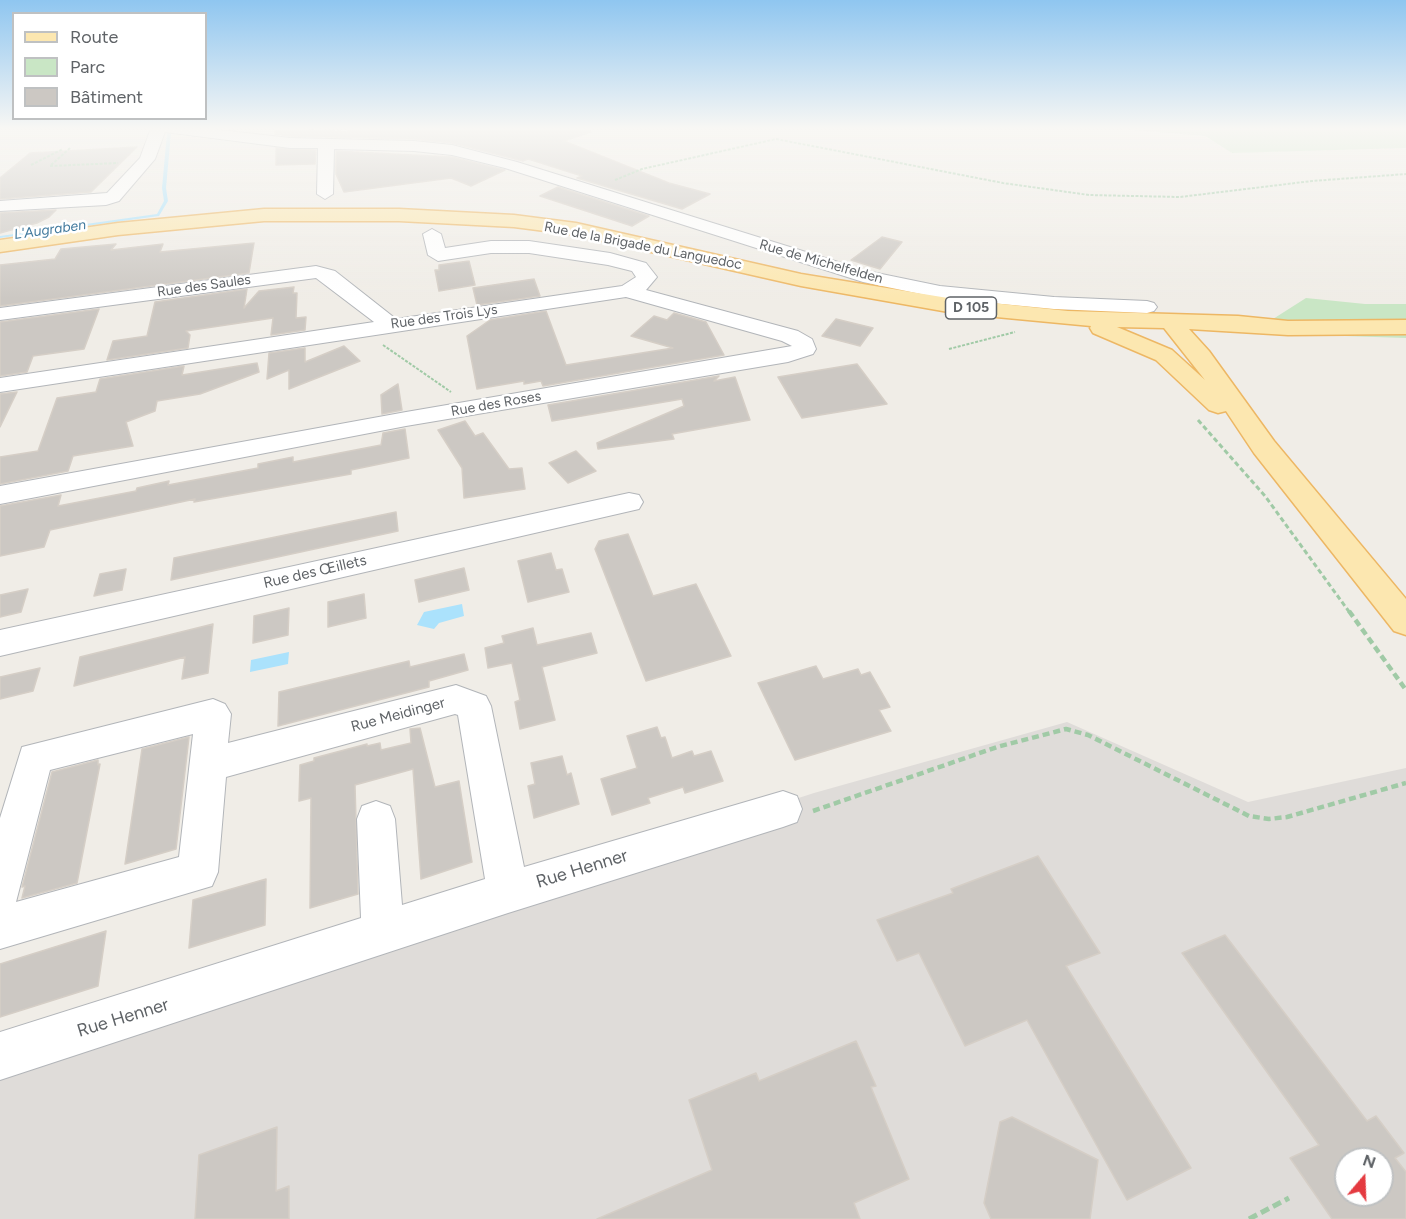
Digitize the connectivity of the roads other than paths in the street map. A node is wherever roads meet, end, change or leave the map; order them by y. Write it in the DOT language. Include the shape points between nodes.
graph roads {
  1 [pos="124,185"];
  2 [pos="325,185"];
  3 [pos="573,185"];
  4 [pos="325,194"];
  5 [pos="0,206"];
  6 [pos="687,222"];
  7 [pos="711,229"];
  8 [pos="432,234"];
  9 [pos="0,246"];
  10 [pos="659,246"];
  11 [pos="739,265"];
  12 [pos="626,291"];
  13 [pos="0,314"];
  14 [pos="1146,314"];
  15 [pos="1406,315"];
  16 [pos="1068,318"];
  17 [pos="1171,322"];
  18 [pos="1238,323"];
  19 [pos="390,325"];
  20 [pos="1406,327"];
  21 [pos="1164,354"];
  22 [pos="1201,356"];
  23 [pos="0,385"];
  24 [pos="1264,447"];
  25 [pos="0,495"];
  26 [pos="629,502"];
  27 [pos="1406,622"];
  28 [pos="0,643"];
  29 [pos="208,765"];
  30 [pos="783,809"];
  31 [pos="376,819"];
  32 [pos="0,892"];
  33 [pos="508,892"];
  34 [pos="0,928"];
  35 [pos="383,934"];
  36 [pos="0,1056"];
  1 -- 5 [label="street" via="106,200"];
  2 -- 4 [label="street"];
  3 -- 6 [label="street"];
  6 -- 7 [label="street, Rue de Michelfelden"];
  6 -- 10 [label="street"];
  7 -- 11 [label="street" via="717,248"];
  7 -- 14 [label="street, Rue de Michelfelden" via="863,276 940,292"];
  8 -- 12 [label="street" via="438,255 491,247 528,247 628,263 647,277 639,286"];
  9 -- 10 [label="main road, Rue de la Brigade du Languedoc / D 105" via="118,229 314,214 514,221"];
  10 -- 11 [label="main road, Rue de la Brigade du Languedoc / D 105"];
  11 -- 16 [label="main road, Rue de la Brigade du Languedoc / D 105" via="874,294"];
  12 -- 19 [label="street, Rue des Trois Lys"];
  12 -- 25 [label="street, Rue des Roses" via="790,336 804,344 805,349"];
  13 -- 19 [label="street, Rue des Saules" via="316,272 328,275"];
  14 -- 16 [label="main road, D 105"];
  14 -- 17 [label="main road, D 105"];
  14 -- 21 [label="main road"];
  15 -- 18 [label="main road, D 105" via="1268,316"];
  16 -- 21 [label="main road"];
  17 -- 18 [label="main road, D 105"];
  17 -- 22 [label="main road"];
  18 -- 20 [label="main road, D 105" via="1288,328"];
  18 -- 22 [label="main road" via="1219,333"];
  19 -- 23 [label="street, Rue des Trois Lys"];
  21 -- 24 [label="main road"];
  22 -- 24 [label="main road"];
  24 -- 27 [label="main road"];
  26 -- 28 [label="street, Rue des Œillets"];
  29 -- 32 [label="street" via="213,714 35,758"];
  29 -- 33 [label="street, Rue Meidinger" via="456,699 474,706"];
  29 -- 34 [label="street" via="198,872"];
  30 -- 33 [label="street, Rue Henner"];
  31 -- 35 [label="street"];
  33 -- 35 [label="street, Rue Henner"];
  35 -- 36 [label="street, Rue Henner"];
}
